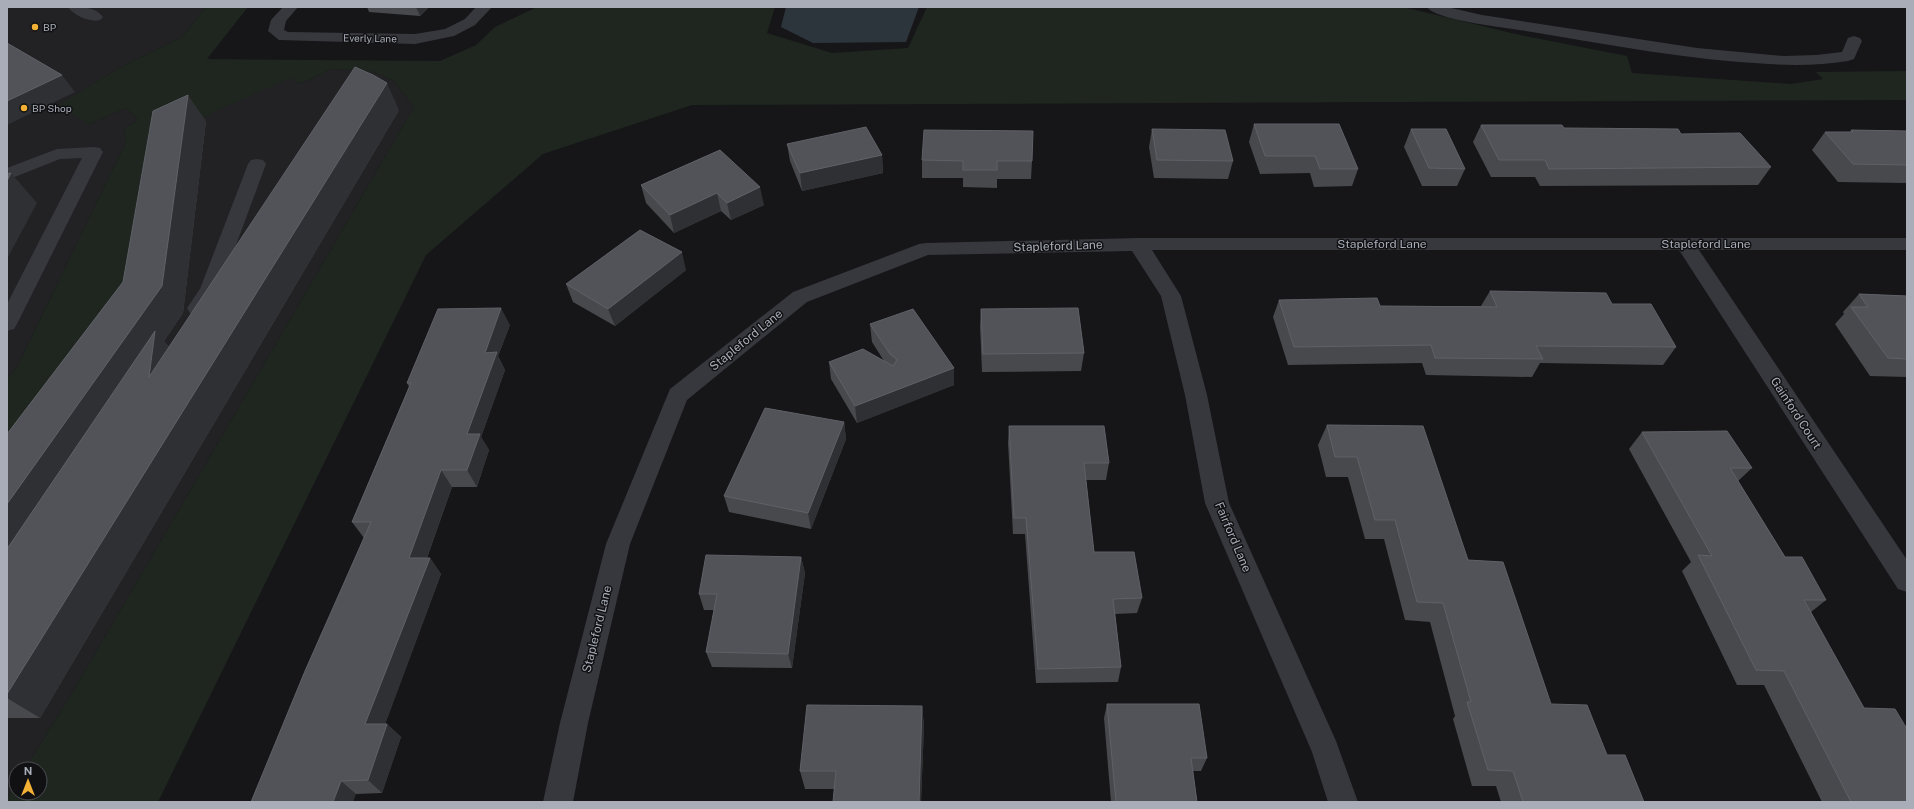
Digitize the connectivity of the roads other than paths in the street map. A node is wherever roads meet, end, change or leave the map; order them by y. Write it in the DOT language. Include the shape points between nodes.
graph roads {
  1 [pos="74,7"];
  2 [pos="291,7"];
  3 [pos="485,7"];
  4 [pos="1434,7"];
  5 [pos="95,17"];
  6 [pos="1854,41"];
  7 [pos="257,164"];
  8 [pos="7,174"];
  9 [pos="1138,244"];
  10 [pos="1685,244"];
  11 [pos="1907,244"];
  12 [pos="7,324"];
  13 [pos="187,324"];
  14 [pos="1907,581"];
  15 [pos="558,802"];
  16 [pos="1343,802"];
  1 -- 5 [label="street"];
  2 -- 3 [label="street, Everly Lane" via="279,20 276,31 284,37 415,39 449,33 470,22"];
  4 -- 6 [label="street" via="1471,17 1625,44 1759,59 1812,60 1848,56"];
  7 -- 13 [label="street" via="208,291"];
  8 -- 12 [label="street" via="57,154 94,152"];
  9 -- 10 [label="street, Stapleford Lane"];
  9 -- 15 [label="street, Stapleford Lane" via="926,249 800,297 678,395 618,544 574,723"];
  9 -- 16 [label="street, Fairford Lane" via="1171,296 1196,395 1217,503 1326,751"];
  10 -- 11 [label="street, Stapleford Lane"];
  10 -- 14 [label="street, Gainford Court"];
}
